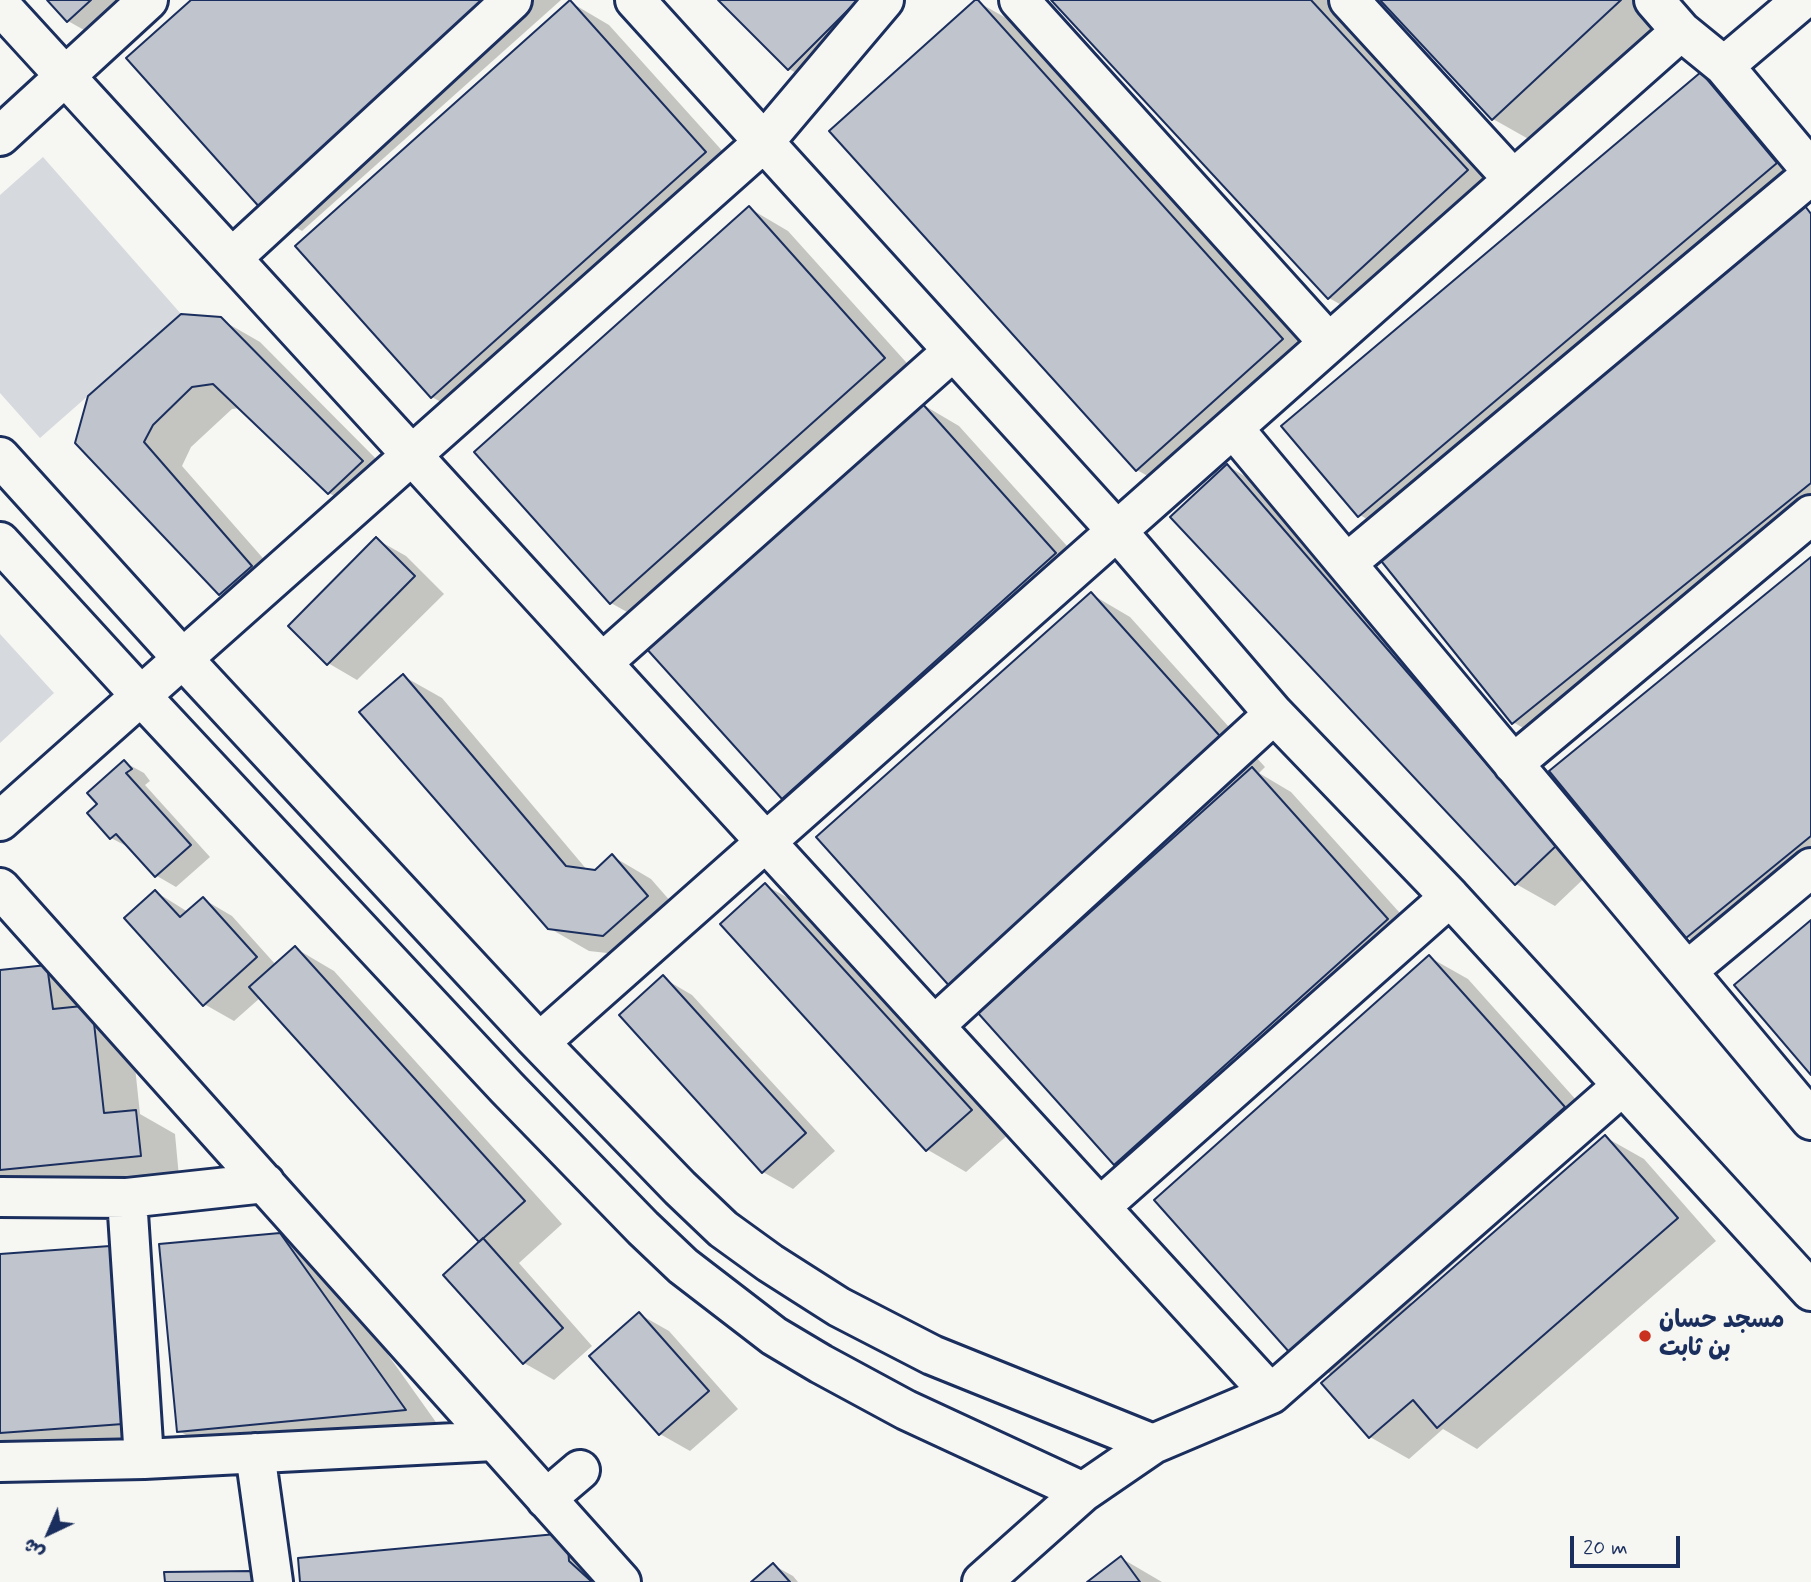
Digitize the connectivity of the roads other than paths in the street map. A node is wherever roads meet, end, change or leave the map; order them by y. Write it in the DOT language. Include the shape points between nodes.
graph roads {
  1 [pos="148,0"];
  2 [pos="512,0"];
  3 [pos="635,0"];
  4 [pos="884,0"];
  5 [pos="1019,0"];
  6 [pos="1349,0"];
  7 [pos="1654,0"];
  8 [pos="1802,0"];
  9 [pos="0,5"];
  10 [pos="1681,31"];
  11 [pos="1724,66"];
  12 [pos="65,76"];
  13 [pos="0,136"];
  14 [pos="764,142"];
  15 [pos="1811,170"];
  16 [pos="1811,175"];
  17 [pos="1513,179"];
  18 [pos="232,258"];
  19 [pos="1329,342"];
  20 [pos="953,351"];
  21 [pos="1233,428"];
  22 [pos="412,456"];
  23 [pos="0,457"];
  24 [pos="1811,515"];
  25 [pos="1117,531"];
  26 [pos="0,542"];
  27 [pos="1347,563"];
  28 [pos="183,659"];
  29 [pos="602,663"];
  30 [pos="141,696"];
  31 [pos="1274,714"];
  32 [pos="1513,764"];
  33 [pos="0,821"];
  34 [pos="766,841"];
  35 [pos="1811,867"];
  36 [pos="2,894"];
  37 [pos="1450,897"];
  38 [pos="1687,971"];
  39 [pos="934,1026"];
  40 [pos="540,1042"];
  41 [pos="1622,1086"];
  42 [pos="1811,1120"];
  43 [pos="265,1184"];
  44 [pos="0,1197"];
  45 [pos="127,1198"];
  46 [pos="1100,1207"];
  47 [pos="1811,1291"];
  48 [pos="1271,1394"];
  49 [pos="495,1441"];
  50 [pos="1153,1444"];
  51 [pos="255,1453"];
  52 [pos="144,1460"];
  53 [pos="0,1462"];
  54 [pos="580,1469"];
  55 [pos="1083,1492"];
  56 [pos="547,1499"];
  57 [pos="273,1582"];
  58 [pos="621,1582"];
  59 [pos="982,1582"];
  1 -- 12 [label="street"];
  2 -- 18 [label="street"];
  3 -- 14 [label="street"];
  4 -- 14 [label="street"];
  5 -- 19 [label="street"];
  6 -- 17 [label="street"];
  7 -- 10 [label="street"];
  8 -- 11 [label="street"];
  9 -- 12 [label="street"];
  10 -- 11 [label="street"];
  10 -- 17 [label="street"];
  11 -- 15 [label="street"];
  12 -- 13 [label="street"];
  12 -- 18 [label="street"];
  14 -- 20 [label="street"];
  14 -- 22 [label="street"];
  16 -- 27 [label="street"];
  17 -- 19 [label="street"];
  18 -- 22 [label="street"];
  19 -- 21 [label="street"];
  20 -- 25 [label="street"];
  20 -- 29 [label="street"];
  21 -- 25 [label="street"];
  21 -- 27 [label="street"];
  22 -- 28 [label="street"];
  22 -- 29 [label="street"];
  23 -- 28 [label="street"];
  24 -- 32 [label="street"];
  25 -- 31 [label="street"];
  25 -- 34 [label="street"];
  26 -- 30 [label="street"];
  27 -- 32 [label="street"];
  28 -- 30 [label="street"];
  28 -- 40 [label="street"];
  29 -- 34 [label="street"];
  30 -- 33 [label="street"];
  30 -- 55 [label="street" via="507,1088 683,1266 774,1336 821,1364 906,1410"];
  31 -- 37 [label="street"];
  31 -- 39 [label="street"];
  32 -- 38 [label="street"];
  34 -- 39 [label="street"];
  34 -- 40 [label="street"];
  35 -- 38 [label="street"];
  36 -- 43 [label="street"];
  37 -- 41 [label="street"];
  37 -- 46 [label="street"];
  38 -- 42 [label="street"];
  39 -- 46 [label="street"];
  40 -- 50 [label="street" via="680,1188 723,1229 770,1263 839,1307 932,1354"];
  41 -- 47 [label="street"];
  41 -- 48 [label="street"];
  43 -- 45 [label="street"];
  43 -- 49 [label="street"];
  44 -- 45 [label="street"];
  45 -- 52 [label="street"];
  46 -- 48 [label="street"];
  48 -- 50 [label="street"];
  49 -- 51 [label="street"];
  49 -- 56 [label="street"];
  50 -- 55 [label="street"];
  51 -- 52 [label="street"];
  51 -- 57 [label="street"];
  52 -- 53 [label="street"];
  54 -- 56 [label="street"];
  55 -- 59 [label="street"];
  56 -- 58 [label="street"];
}
